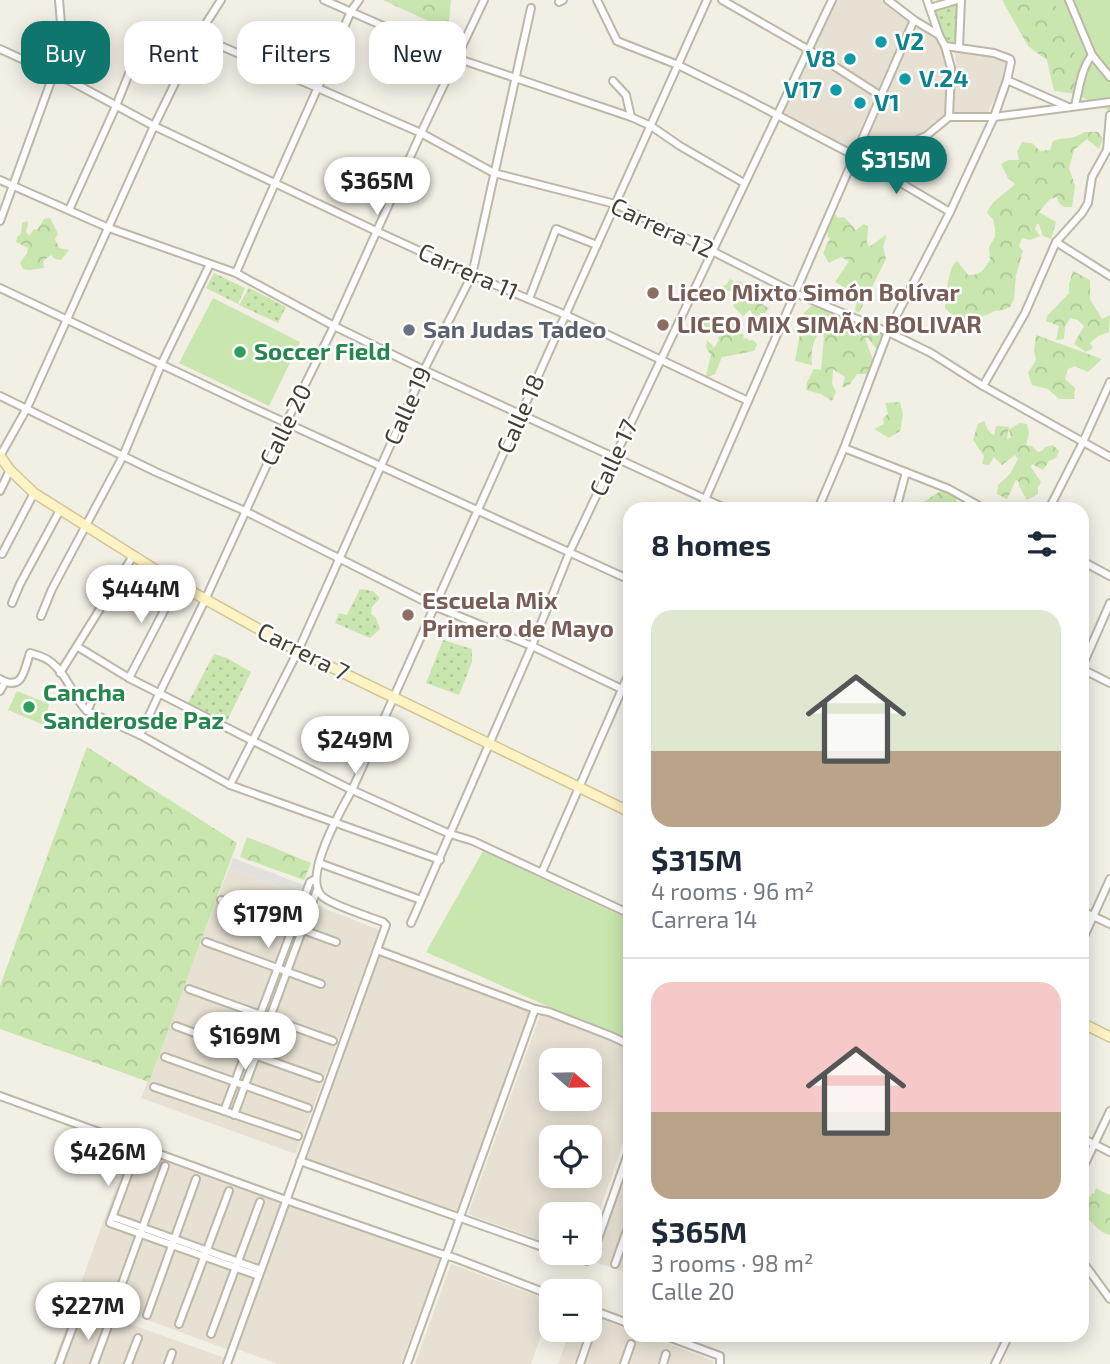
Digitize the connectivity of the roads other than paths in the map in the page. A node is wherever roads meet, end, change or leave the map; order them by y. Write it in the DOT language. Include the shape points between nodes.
graph roads {
  1 [pos="59,0"];
  2 [pos="221,0"];
  3 [pos="324,0"];
  4 [pos="359,0"];
  5 [pos="484,0"];
  6 [pos="597,0"];
  7 [pos="708,0"];
  8 [pos="722,0"];
  9 [pos="832,0"];
  10 [pos="888,0"];
  11 [pos="928,0"];
  12 [pos="959,0"];
  13 [pos="1069,0"];
  14 [pos="531,8"];
  15 [pos="930,8"];
  16 [pos="351,11"];
  17 [pos="914,20"];
  18 [pos="61,21"];
  19 [pos="208,21"];
  20 [pos="373,21"];
  21 [pos="939,35"];
  22 [pos="466,37"];
  23 [pos="946,46"];
  24 [pos="223,47"];
  25 [pos="959,47"];
  26 [pos="0,49"];
  27 [pos="809,50"];
  28 [pos="1092,55"];
  29 [pos="21,58"];
  30 [pos="466,61"];
  31 [pos="678,65"];
  32 [pos="1110,77"];
  33 [pos="516,78"];
  34 [pos="1007,80"];
  35 [pos="613,81"];
  36 [pos="50,84"];
  37 [pos="76,84"];
  38 [pos="125,84"];
  39 [pos="175,84"];
  40 [pos="444,84"];
  41 [pos="318,89"];
  42 [pos="881,96"];
  43 [pos="1110,102"];
  44 [pos="116,106"];
  45 [pos="1072,106"];
  46 [pos="776,115"];
  47 [pos="1110,115"];
  48 [pos="631,117"];
  49 [pos="949,117"];
  50 [pos="993,117"];
  51 [pos="154,126"];
  52 [pos="651,126"];
  53 [pos="421,133"];
  54 [pos="1109,151"];
  55 [pos="855,156"];
  56 [pos="866,163"];
  57 [pos="494,173"];
  58 [pos="0,180"];
  59 [pos="274,182"];
  60 [pos="744,183"];
  61 [pos="13,186"];
  62 [pos="615,204"];
  63 [pos="69,210"];
  64 [pos="950,212"];
  65 [pos="1,216"];
  66 [pos="109,228"];
  67 [pos="376,231"];
  68 [pos="1056,242"];
  69 [pos="597,245"];
  70 [pos="712,251"];
  71 [pos="210,264"];
  72 [pos="236,274"];
  73 [pos="472,275"];
  74 [pos="1110,276"];
  75 [pos="0,288"];
  76 [pos="795,293"];
  77 [pos="529,299"];
  78 [pos="566,315"];
  79 [pos="66,320"];
  80 [pos="334,326"];
  81 [pos="888,332"];
  82 [pos="661,360"];
  83 [pos="161,365"];
  84 [pos="424,370"];
  85 [pos="1110,382"];
  86 [pos="983,386"];
  87 [pos="0,396"];
  88 [pos="748,401"];
  89 [pos="27,408"];
  90 [pos="520,415"];
  91 [pos="286,423"];
  92 [pos="1083,442"];
  93 [pos="844,448"];
  94 [pos="0,456"];
  95 [pos="123,456"];
  96 [pos="614,457"];
  97 [pos="1110,457"];
  98 [pos="381,467"];
  99 [pos="10,470"];
  100 [pos="906,472"];
  101 [pos="0,491"];
  102 [pos="34,492"];
  103 [pos="705,499"];
  104 [pos="704,502"];
  105 [pos="712,502"];
  106 [pos="821,502"];
  107 [pos="899,502"];
  108 [pos="972,502"];
  109 [pos="1053,502"];
  110 [pos="478,509"];
  111 [pos="60,510"];
  112 [pos="245,511"];
  113 [pos="86,526"];
  114 [pos="570,551"];
  115 [pos="2,554"];
  116 [pos="133,556"];
  117 [pos="339,557"];
  118 [pos="1089,565"];
  119 [pos="1110,576"];
  120 [pos="623,577"];
  121 [pos="178,584"];
  122 [pos="205,600"];
  123 [pos="12,603"];
  124 [pos="1110,603"];
  125 [pos="435,606"];
  126 [pos="41,617"];
  127 [pos="532,646"];
  128 [pos="78,647"];
  129 [pos="298,651"];
  130 [pos="1089,652"];
  131 [pos="1089,672"];
  132 [pos="60,673"];
  133 [pos="129,678"];
  134 [pos="3,681"];
  135 [pos="1110,683"];
  136 [pos="622,689"];
  137 [pos="0,691"];
  138 [pos="96,694"];
  139 [pos="159,694"];
  140 [pos="394,697"];
  141 [pos="87,711"];
  142 [pos="141,735"];
  143 [pos="253,741"];
  144 [pos="489,744"];
  145 [pos="230,785"];
  146 [pos="579,787"];
  147 [pos="352,790"];
  148 [pos="623,809"];
  149 [pos="334,822"];
  150 [pos="450,834"];
  151 [pos="440,860"];
  152 [pos="319,863"];
  153 [pos="542,872"];
  154 [pos="316,879"];
  155 [pos="1110,879"];
  156 [pos="317,890"];
  157 [pos="306,895"];
  158 [pos="314,899"];
  159 [pos="221,900"];
  160 [pos="422,901"];
  161 [pos="623,911"];
  162 [pos="1089,915"];
  163 [pos="1093,917"];
  164 [pos="411,923"];
  165 [pos="1110,925"];
  166 [pos="294,926"];
  167 [pos="1089,926"];
  168 [pos="303,930"];
  169 [pos="206,942"];
  170 [pos="336,942"];
  171 [pos="377,950"];
  172 [pos="279,968"];
  173 [pos="287,972"];
  174 [pos="321,984"];
  175 [pos="189,989"];
  176 [pos="535,1009"];
  177 [pos="261,1016"];
  178 [pos="270,1019"];
  179 [pos="176,1026"];
  180 [pos="1089,1026"];
  181 [pos="1110,1037"];
  182 [pos="332,1041"];
  183 [pos="623,1042"];
  184 [pos="246,1052"];
  185 [pos="257,1056"];
  186 [pos="165,1057"];
  187 [pos="319,1078"];
  188 [pos="236,1082"];
  189 [pos="245,1085"];
  190 [pos="154,1087"];
  191 [pos="0,1096"];
  192 [pos="308,1108"];
  193 [pos="224,1111"];
  194 [pos="1110,1111"];
  195 [pos="234,1115"];
  196 [pos="298,1136"];
  197 [pos="1089,1142"];
  198 [pos="1094,1144"];
  199 [pos="1110,1152"];
  200 [pos="1089,1155"];
  201 [pos="300,1161"];
  202 [pos="165,1166"];
  203 [pos="130,1169"];
  204 [pos="623,1175"];
  205 [pos="196,1179"];
  206 [pos="229,1191"];
  207 [pos="286,1200"];
  208 [pos="260,1202"];
  209 [pos="460,1217"];
  210 [pos="602,1230"];
  211 [pos="141,1231"];
  212 [pos="173,1242"];
  213 [pos="623,1242"];
  214 [pos="539,1246"];
  215 [pos="205,1253"];
  216 [pos="446,1256"];
  217 [pos="615,1264"];
  218 [pos="237,1265"];
  219 [pos="1089,1271"];
  220 [pos="260,1273"];
  221 [pos="539,1290"];
  222 [pos="116,1300"];
  223 [pos="1110,1300"];
  224 [pos="602,1314"];
  225 [pos="147,1315"];
  226 [pos="77,1316"];
  227 [pos="623,1321"];
  228 [pos="179,1324"];
  229 [pos="107,1329"];
  230 [pos="211,1334"];
  231 [pos="138,1338"];
  232 [pos="588,1342"];
  233 [pos="682,1342"];
  234 [pos="1006,1342"];
  235 [pos="631,1343"];
  236 [pos="172,1353"];
  237 [pos="666,1354"];
  238 [pos="59,1364"];
  239 [pos="94,1364"];
  240 [pos="128,1364"];
  241 [pos="168,1364"];
  242 [pos="227,1364"];
  243 [pos="407,1364"];
  244 [pos="580,1364"];
  245 [pos="624,1364"];
  246 [pos="663,1364"];
  247 [pos="720,1364"];
  248 [pos="995,1364"];
  1 -- 18 [label="street"];
  2 -- 19 [label="street"];
  3 -- 16 [label="street"];
  4 -- 16 [label="street"];
  5 -- 22 [label="street, Calle 20"];
  6 -- 31 [label="street" via="617,41"];
  7 -- 31 [label="street, Calle 18"];
  8 -- 27 [label="street"];
  9 -- 27 [label="street, Calle 17"];
  10 -- 17 [label="street"];
  11 -- 15 [label="street"];
  12 -- 15 [label="street"];
  12 -- 25 [label="street"];
  13 -- 28 [label="street"];
  14 -- 33 [label="street, Calle 19"];
  15 -- 21 [label="street"];
  16 -- 20 [label="street"];
  16 -- 41 [label="street"];
  17 -- 21 [label="street"];
  17 -- 42 [label="street"];
  21 -- 23 [label="street"];
  23 -- 25 [label="street"];
  23 -- 49 [label="street" via="951,68"];
  24 -- 41 [label="street, Carrera 12"];
  25 -- 34 [label="street" via="1010,59"];
  26 -- 29 [label="street, Carrera 11"];
  27 -- 42 [label="street"];
  27 -- 46 [label="street, Calle 17"];
  28 -- 32 [label="street"];
  28 -- 45 [label="street"];
  30 -- 33 [label="street"];
  31 -- 46 [label="street"];
  31 -- 52 [label="street, Calle 18"];
  33 -- 48 [label="street"];
  33 -- 57 [label="street, Calle 19"];
  34 -- 45 [label="street"];
  34 -- 50 [label="street"];
  35 -- 48 [label="street" via="625,95"];
  36 -- 61 [label="street"];
  37 -- 44 [label="street, Carrera 11"];
  38 -- 44 [label="street"];
  39 -- 51 [label="street"];
  40 -- 53 [label="street, Calle 20"];
  41 -- 53 [label="street, Carrera 12"];
  41 -- 59 [label="street"];
  42 -- 55 [label="street"];
  43 -- 45 [label="street"];
  44 -- 51 [label="street, Carrera 11"];
  44 -- 63 [label="street"];
  45 -- 50 [label="street"];
  46 -- 55 [label="street"];
  46 -- 60 [label="street, Calle 17"];
  47 -- 54 [label="street"];
  48 -- 52 [label="street"];
  49 -- 50 [label="street"];
  49 -- 56 [label="street" via="926,136"];
  50 -- 64 [label="street"];
  51 -- 59 [label="street, Carrera 11"];
  51 -- 66 [label="street"];
  52 -- 60 [label="street"];
  52 -- 62 [label="street, Calle 18"];
  53 -- 57 [label="street, Carrera 12"];
  53 -- 67 [label="street, Calle 20"];
  54 -- 68 [label="street" via="1092,177 1088,203"];
  55 -- 56 [label="street"];
  55 -- 76 [label="street"];
  56 -- 64 [label="street"];
  57 -- 62 [label="street, Carrera 12"];
  57 -- 73 [label="street, Calle 19"];
  58 -- 61 [label="street"];
  59 -- 67 [label="street, Carrera 11"];
  59 -- 72 [label="street"];
  60 -- 70 [label="street, Calle 17"];
  61 -- 63 [label="street"];
  61 -- 65 [label="street"];
  62 -- 69 [label="street, Calle 18"];
  62 -- 70 [label="street, Carrera 12"];
  63 -- 66 [label="street"];
  64 -- 81 [label="street"];
  66 -- 71 [label="street"];
  66 -- 79 [label="street"];
  67 -- 73 [label="street, Carrera 11"];
  67 -- 80 [label="street, Calle 20"];
  68 -- 74 [label="street"];
  68 -- 86 [label="street" via="1025,313"];
  69 -- 77 [label="street" via="556,229"];
  69 -- 78 [label="street, Calle 18"];
  70 -- 76 [label="street, Carrera 12"];
  70 -- 82 [label="street, Calle 17"];
  71 -- 72 [label="street"];
  71 -- 83 [label="street"];
  72 -- 80 [label="street"];
  73 -- 77 [label="street, Carrera 11"];
  73 -- 84 [label="street, Calle 19"];
  75 -- 79 [label="street"];
  76 -- 81 [label="street, Carrera 12"];
  76 -- 88 [label="street"];
  77 -- 78 [label="street, Carrera 11"];
  78 -- 82 [label="street, Carrera 11"];
  78 -- 90 [label="street, Calle 18"];
  79 -- 83 [label="street"];
  79 -- 89 [label="street"];
  80 -- 84 [label="street"];
  80 -- 91 [label="street, Calle 20"];
  81 -- 86 [label="street, Carrera 12"];
  81 -- 93 [label="street"];
  82 -- 88 [label="street, Carrera 11"];
  82 -- 96 [label="street, Calle 17"];
  83 -- 91 [label="street"];
  83 -- 95 [label="street"];
  84 -- 90 [label="street"];
  84 -- 98 [label="street, Calle 19"];
  85 -- 92 [label="street"];
  86 -- 92 [label="street, Carrera 12"];
  87 -- 89 [label="street"];
  88 -- 103 [label="street"];
  89 -- 94 [label="street"];
  89 -- 95 [label="street"];
  90 -- 96 [label="street"];
  90 -- 110 [label="street, Calle 18"];
  91 -- 98 [label="street"];
  91 -- 112 [label="street, Calle 20"];
  92 -- 97 [label="street, Carrera 12"];
  92 -- 109 [label="street"];
  93 -- 100 [label="street"];
  93 -- 106 [label="street"];
  94 -- 99 [label="street, Carrera 7"];
  95 -- 112 [label="street"];
  95 -- 113 [label="street"];
  96 -- 103 [label="street"];
  96 -- 114 [label="street, Calle 17"];
  98 -- 110 [label="street"];
  98 -- 117 [label="street, Calle 19"];
  99 -- 101 [label="street"];
  99 -- 102 [label="street, Carrera 7"];
  100 -- 107 [label="street"];
  100 -- 108 [label="street"];
  102 -- 111 [label="street, Carrera 7"];
  102 -- 115 [label="street"];
  103 -- 104 [label="street"];
  103 -- 105 [label="street"];
  110 -- 114 [label="street"];
  110 -- 125 [label="street, Calle 18"];
  111 -- 113 [label="street, Carrera 7"];
  111 -- 123 [label="street"];
  112 -- 117 [label="street"];
  112 -- 122 [label="street, Calle 20"];
  113 -- 116 [label="street, Carrera 7"];
  113 -- 126 [label="street"];
  114 -- 120 [label="street"];
  114 -- 127 [label="street, Calle 17"];
  116 -- 121 [label="street, Carrera 7"];
  116 -- 128 [label="street"];
  117 -- 125 [label="street"];
  117 -- 129 [label="street, Calle 19"];
  118 -- 119 [label="street"];
  121 -- 122 [label="street, Carrera 7"];
  121 -- 133 [label="street"];
  122 -- 129 [label="street, Carrera 7"];
  122 -- 139 [label="street, Calle 20"];
  124 -- 130 [label="street"];
  125 -- 127 [label="street"];
  125 -- 140 [label="street, Calle 18"];
  127 -- 136 [label="street"];
  127 -- 144 [label="street, Calle 17"];
  128 -- 132 [label="street"];
  128 -- 133 [label="street"];
  129 -- 140 [label="street, Carrera 7"];
  129 -- 143 [label="street, Calle 19"];
  131 -- 135 [label="street"];
  132 -- 134 [label="street" via="48,659 30,653 20,680 16,684"];
  132 -- 141 [label="street"];
  133 -- 139 [label="street"];
  134 -- 137 [label="street"];
  136 -- 146 [label="street"];
  138 -- 141 [label="street"];
  139 -- 142 [label="street, Calle 20"];
  139 -- 143 [label="street"];
  140 -- 144 [label="street, Carrera 7"];
  140 -- 147 [label="street, Calle 18"];
  141 -- 142 [label="street"];
  142 -- 145 [label="street"];
  143 -- 145 [label="street, Calle 19"];
  143 -- 147 [label="street"];
  144 -- 146 [label="street, Carrera 7"];
  144 -- 150 [label="street, Calle 17"];
  145 -- 149 [label="street"];
  146 -- 148 [label="street, Carrera 7"];
  146 -- 153 [label="street"];
  147 -- 149 [label="street, Calle 18"];
  147 -- 150 [label="street"];
  149 -- 151 [label="street"];
  149 -- 152 [label="street, Calle 18"];
  150 -- 151 [label="street, Calle 17"];
  150 -- 153 [label="street"];
  151 -- 160 [label="street, Calle 17"];
  152 -- 154 [label="street, Calle 18"];
  152 -- 160 [label="street"];
  153 -- 161 [label="street"];
  154 -- 156 [label="street"];
  154 -- 157 [label="street"];
  155 -- 163 [label="street"];
  156 -- 158 [label="street"];
  156 -- 171 [label="street" via="327,900 383,922 386,925"];
  157 -- 158 [label="street"];
  157 -- 166 [label="street"];
  158 -- 168 [label="street"];
  159 -- 166 [label="street"];
  160 -- 164 [label="street, Calle 17"];
  162 -- 163 [label="street"];
  163 -- 165 [label="street"];
  163 -- 167 [label="street"];
  166 -- 168 [label="street"];
  166 -- 172 [label="street"];
  168 -- 170 [label="street"];
  168 -- 173 [label="street"];
  169 -- 172 [label="street"];
  171 -- 176 [label="street"];
  171 -- 201 [label="street"];
  172 -- 173 [label="street"];
  172 -- 177 [label="street"];
  173 -- 174 [label="street"];
  173 -- 178 [label="street"];
  175 -- 177 [label="street"];
  176 -- 183 [label="street"];
  176 -- 209 [label="street"];
  177 -- 178 [label="street"];
  177 -- 184 [label="street"];
  178 -- 182 [label="street"];
  178 -- 185 [label="street"];
  179 -- 184 [label="street"];
  180 -- 181 [label="street"];
  184 -- 185 [label="street" via="253,1049"];
  184 -- 188 [label="street"];
  185 -- 187 [label="street"];
  185 -- 189 [label="street"];
  186 -- 188 [label="street"];
  188 -- 189 [label="street"];
  188 -- 193 [label="street"];
  189 -- 192 [label="street"];
  189 -- 195 [label="street"];
  190 -- 193 [label="street"];
  191 -- 207 [label="street"];
  193 -- 195 [label="street"];
  194 -- 198 [label="street"];
  195 -- 196 [label="street"];
  197 -- 198 [label="street"];
  198 -- 199 [label="street"];
  198 -- 200 [label="street"];
  201 -- 207 [label="street"];
  201 -- 209 [label="street"];
  202 -- 211 [label="street"];
  203 -- 211 [label="street" via="113,1217"];
  204 -- 210 [label="street"];
  205 -- 212 [label="street"];
  206 -- 215 [label="street"];
  207 -- 216 [label="street"];
  207 -- 220 [label="street"];
  208 -- 218 [label="street"];
  209 -- 214 [label="street"];
  209 -- 216 [label="street"];
  211 -- 212 [label="street"];
  211 -- 222 [label="street"];
  212 -- 215 [label="street"];
  212 -- 225 [label="street"];
  213 -- 217 [label="street"];
  215 -- 218 [label="street"];
  215 -- 228 [label="street"];
  216 -- 221 [label="street"];
  216 -- 243 [label="street"];
  218 -- 220 [label="street"];
  218 -- 230 [label="street"];
  219 -- 223 [label="street"];
  220 -- 242 [label="street"];
  224 -- 227 [label="street"];
  226 -- 238 [label="street"];
  229 -- 239 [label="street"];
  231 -- 240 [label="street"];
  232 -- 244 [label="street"];
  233 -- 247 [label="street" via="720,1356"];
  234 -- 248 [label="street"];
  235 -- 245 [label="street"];
  236 -- 241 [label="street"];
  237 -- 246 [label="street"];
}
